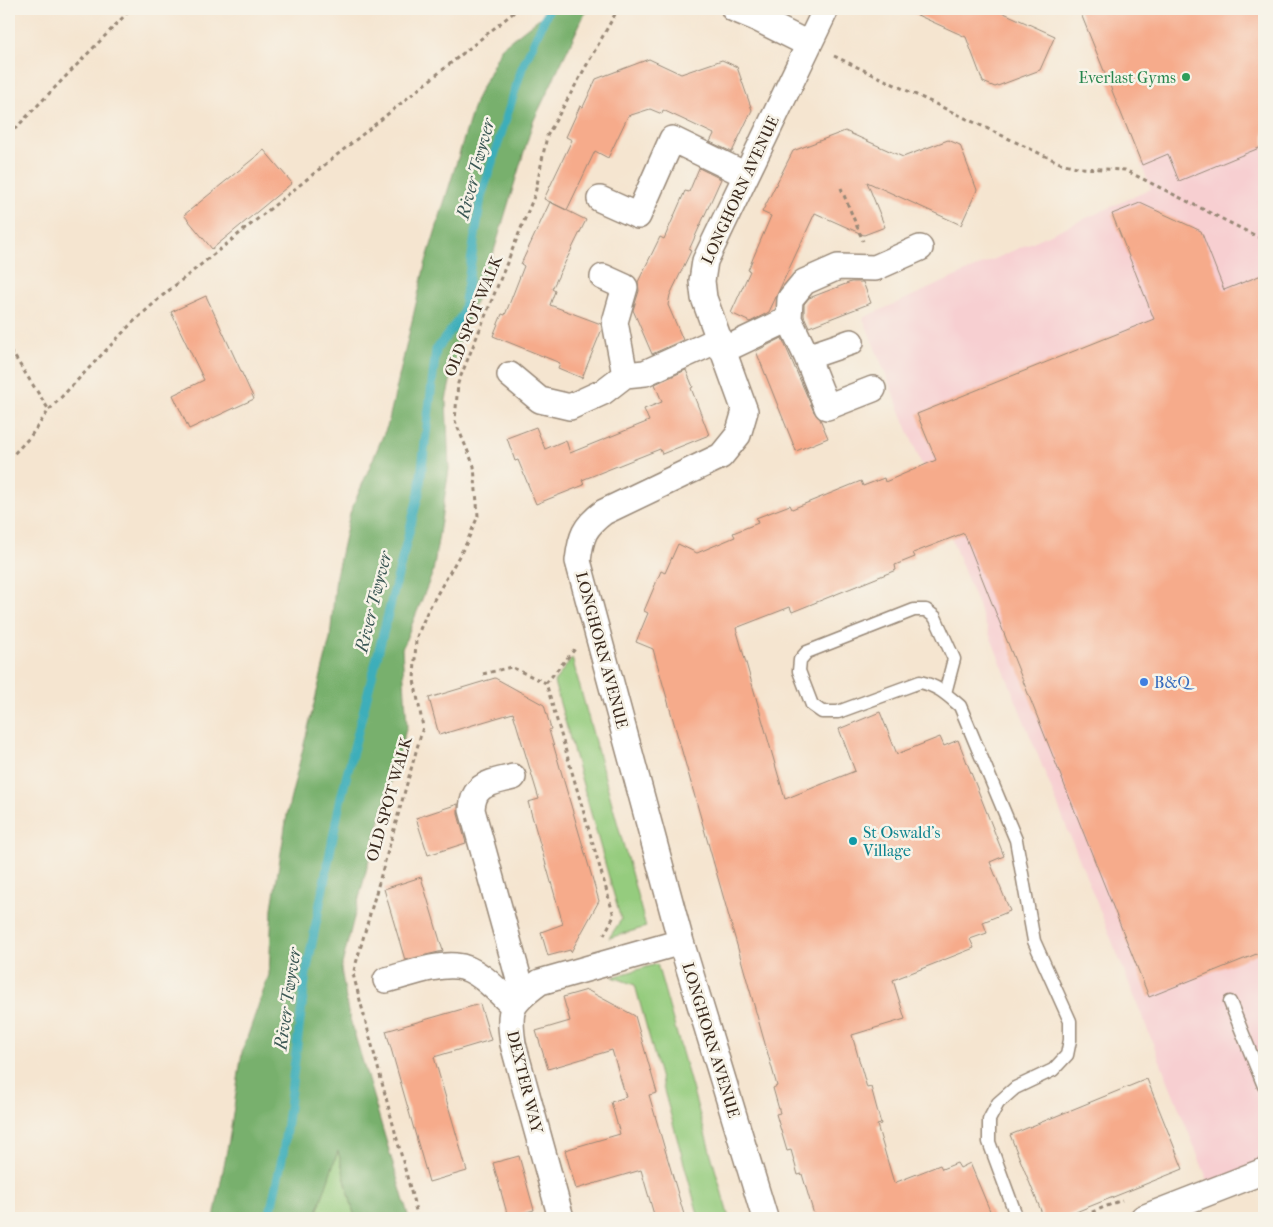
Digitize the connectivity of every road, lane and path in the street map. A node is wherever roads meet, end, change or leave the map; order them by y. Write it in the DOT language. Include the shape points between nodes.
graph roads {
  1 [pos="131,9"];
  2 [pos="518,9"];
  3 [pos="618,9"];
  4 [pos="734,9"];
  5 [pos="826,9"];
  6 [pos="808,44"];
  7 [pos="9,135"];
  8 [pos="746,175"];
  9 [pos="841,188"];
  10 [pos="600,199"];
  11 [pos="1264,240"];
  12 [pos="920,248"];
  13 [pos="875,268"];
  14 [pos="603,277"];
  15 [pos="789,319"];
  16 [pos="851,342"];
  17 [pos="722,344"];
  18 [pos="9,353"];
  19 [pos="807,357"];
  20 [pos="510,375"];
  21 [pos="625,375"];
  22 [pos="873,389"];
  23 [pos="49,410"];
  24 [pos="9,459"];
  25 [pos="599,641"];
  26 [pos="483,674"];
  27 [pos="546,683"];
  28 [pos="945,693"];
  29 [pos="513,777"];
  30 [pos="681,942"];
  31 [pos="583,970"];
  32 [pos="386,980"];
  33 [pos="518,1000"];
  34 [pos="1230,1002"];
  35 [pos="1264,1086"];
  36 [pos="1264,1171"];
  37 [pos="1176,1212"];
  38 [pos="418,1218"];
  39 [pos="561,1218"];
  40 [pos="765,1218"];
  41 [pos="1017,1218"];
  42 [pos="1143,1218"];
  1 -- 7 [label="path"];
  2 -- 23 [label="path" via="162,296"];
  3 -- 38 [label="path, OLD SPOT WALK" via="547,136 535,194 458,383 455,422 474,466 478,516 416,639 414,680 423,726 353,974"];
  4 -- 6 [label="street"];
  5 -- 6 [label="street, LONGHORN AVENUE"];
  6 -- 8 [label="street, LONGHORN AVENUE"];
  6 -- 11 [label="path" via="1060,163 1081,168 1125,170"];
  8 -- 10 [label="street" via="672,139 638,216"];
  8 -- 17 [label="street, LONGHORN AVENUE" via="705,261 702,281 704,298"];
  9 -- 13 [label="path"];
  12 -- 13 [label="street"];
  13 -- 15 [label="street" via="838,266 804,282 790,299"];
  14 -- 21 [label="street" via="625,286 615,322"];
  15 -- 17 [label="street"];
  15 -- 19 [label="street"];
  16 -- 19 [label="street"];
  17 -- 21 [label="street" via="645,373"];
  17 -- 25 [label="street, LONGHORN AVENUE" via="745,411 738,435 721,456 604,512 590,523 581,539 578,561"];
  18 -- 23 [label="path" via="13,354"];
  19 -- 22 [label="street" via="827,407"];
  20 -- 21 [label="street" via="540,400 570,407 603,392"];
  23 -- 24 [label="path"];
  25 -- 27 [label="path" via="573,650"];
  25 -- 30 [label="street, LONGHORN AVENUE"];
  26 -- 27 [label="path" via="511,667"];
  27 -- 31 [label="path" via="614,916"];
  28 -- 28 [label="lane" via="920,682 838,712 822,712 812,705 798,671 800,660 807,652 914,610 926,610 936,617 954,658"];
  28 -- 41 [label="lane" via="960,706 1016,840 1034,941 1070,1021 1067,1055 1053,1070 1015,1088 998,1103 989,1120 989,1142"];
  29 -- 33 [label="street, DEXTER WAY" via="482,785 472,798 472,810"];
  30 -- 31 [label="street"];
  30 -- 40 [label="street, LONGHORN AVENUE"];
  31 -- 33 [label="street" via="540,982"];
  32 -- 33 [label="street" via="442,966 457,966 470,970"];
  33 -- 39 [label="street, DEXTER WAY" via="510,1021 513,1044"];
  34 -- 35 [label="lane"];
  36 -- 37 [label="street"];
  37 -- 42 [label="street"];
}
